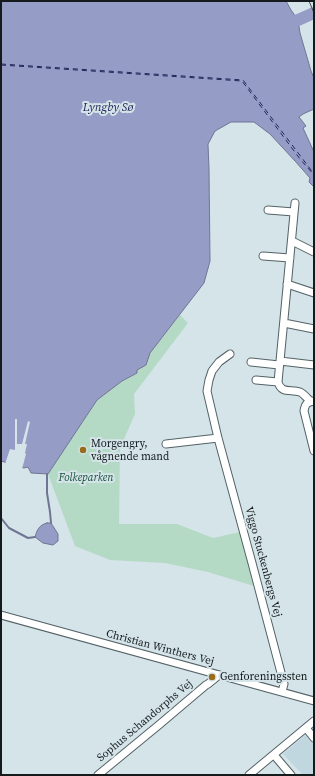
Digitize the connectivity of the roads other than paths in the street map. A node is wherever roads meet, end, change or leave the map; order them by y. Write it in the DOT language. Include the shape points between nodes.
graph roads {
  1 [pos="295,203"];
  2 [pos="268,210"];
  3 [pos="294,212"];
  4 [pos="292,241"];
  5 [pos="314,252"];
  6 [pos="263,256"];
  7 [pos="290,258"];
  8 [pos="287,284"];
  9 [pos="314,293"];
  10 [pos="284,323"];
  11 [pos="314,329"];
  12 [pos="230,354"];
  13 [pos="251,362"];
  14 [pos="280,363"];
  15 [pos="314,365"];
  16 [pos="256,380"];
  17 [pos="278,382"];
  18 [pos="310,402"];
  19 [pos="218,438"];
  20 [pos="166,444"];
  21 [pos="314,451"];
  22 [pos="1,615"];
  23 [pos="203,671"];
  24 [pos="219,675"];
  25 [pos="206,685"];
  26 [pos="282,692"];
  27 [pos="314,701"];
  28 [pos="314,721"];
  29 [pos="306,728"];
  30 [pos="314,738"];
  31 [pos="274,754"];
  32 [pos="98,775"];
  33 [pos="249,775"];
  34 [pos="291,775"];
  1 -- 3 [label="street"];
  2 -- 3 [label="street"];
  3 -- 4 [label="street"];
  4 -- 5 [label="street"];
  4 -- 7 [label="street"];
  6 -- 7 [label="street"];
  7 -- 8 [label="street"];
  8 -- 9 [label="street"];
  8 -- 10 [label="street"];
  10 -- 11 [label="street"];
  10 -- 14 [label="street"];
  12 -- 19 [label="street, Viggo Stuckenbergs Vej" via="212,371 207,391"];
  13 -- 14 [label="street"];
  14 -- 15 [label="street"];
  14 -- 17 [label="street"];
  16 -- 17 [label="street"];
  17 -- 18 [label="street" via="284,390 300,392"];
  18 -- 21 [label="street" via="304,411"];
  19 -- 20 [label="street"];
  19 -- 26 [label="street, Viggo Stuckenbergs Vej" via="284,684"];
  22 -- 23 [label="street, Christian Winthers Vej"];
  23 -- 24 [label="street, Christian Winthers Vej"];
  23 -- 25 [label="street, Sophus Schandorphs Vej"];
  24 -- 25 [label="street, Sophus Schandorphs Vej"];
  24 -- 26 [label="street, Christian Winthers Vej"];
  25 -- 32 [label="street, Sophus Schandorphs Vej"];
  26 -- 27 [label="street, Christian Winthers Vej"];
  28 -- 29 [label="street"];
  29 -- 30 [label="street"];
  29 -- 31 [label="street"];
  31 -- 33 [label="street"];
  31 -- 34 [label="street"];
}
